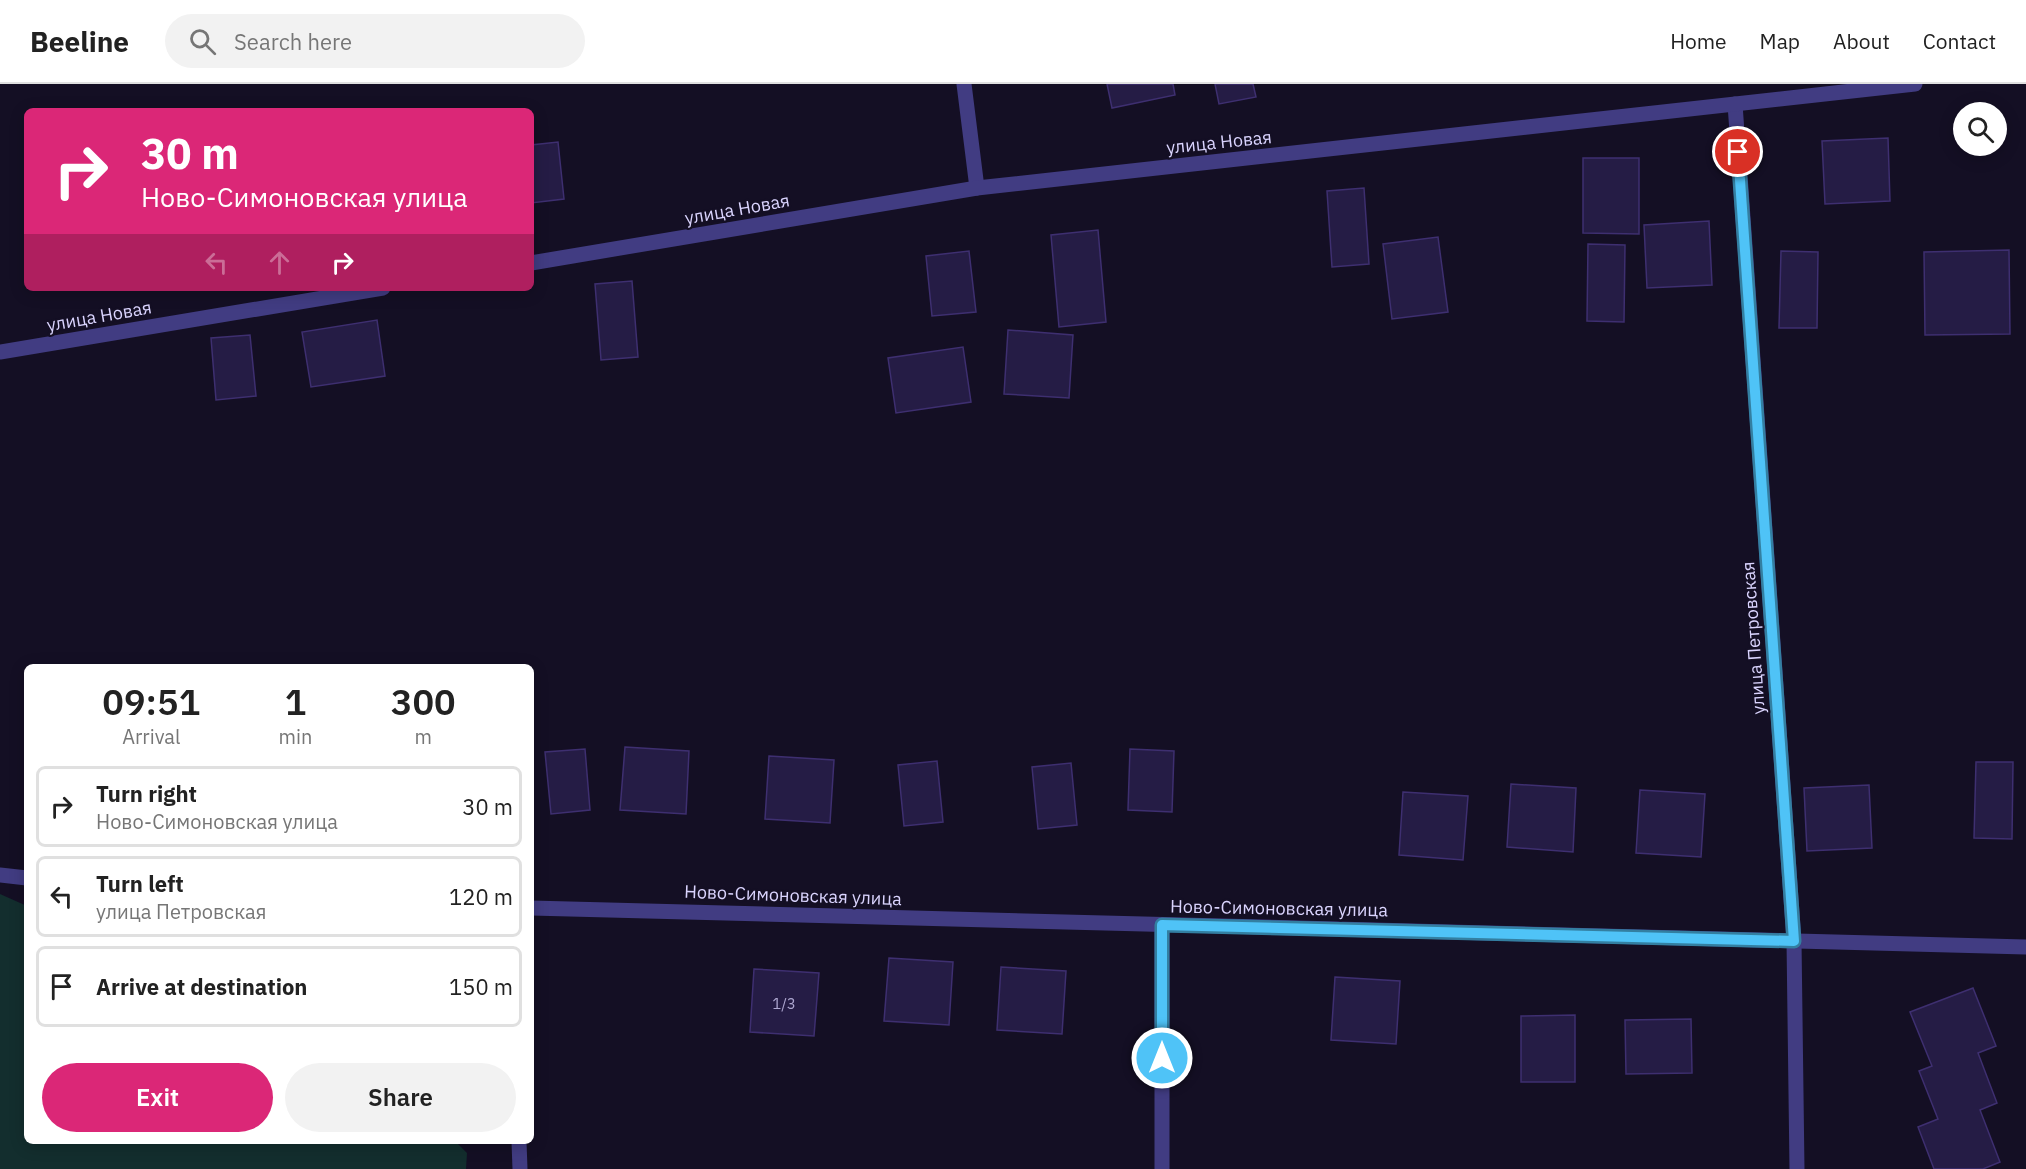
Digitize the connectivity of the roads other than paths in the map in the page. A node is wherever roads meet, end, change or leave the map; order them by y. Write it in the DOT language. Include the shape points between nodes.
graph roads {
  1 [pos="964,84"];
  2 [pos="1915,84"];
  3 [pos="1735,104"];
  4 [pos="976,188"];
  5 [pos="534,262"];
  6 [pos="365,291"];
  7 [pos="0,352"];
  8 [pos="0,875"];
  9 [pos="22,877"];
  10 [pos="534,908"];
  11 [pos="1162,925"];
  12 [pos="1794,941"];
  13 [pos="2026,947"];
  14 [pos="519,1144"];
  15 [pos="520,1169"];
  16 [pos="1162,1169"];
  17 [pos="1797,1169"];
  1 -- 4 [label="street"];
  2 -- 3 [label="street, улица Новая"];
  3 -- 4 [label="street, улица Новая"];
  3 -- 12 [label="street, улица Петровская"];
  4 -- 5 [label="street, улица Новая"];
  6 -- 7 [label="street, улица Новая"];
  8 -- 9 [label="street"];
  10 -- 11 [label="street, Ново-Симоновская улица"];
  11 -- 12 [label="street, Ново-Симоновская улица"];
  11 -- 16 [label="street"];
  12 -- 13 [label="street, Ново-Симоновская улица"];
  12 -- 17 [label="street, улица Петровская"];
  14 -- 15 [label="street"];
}
